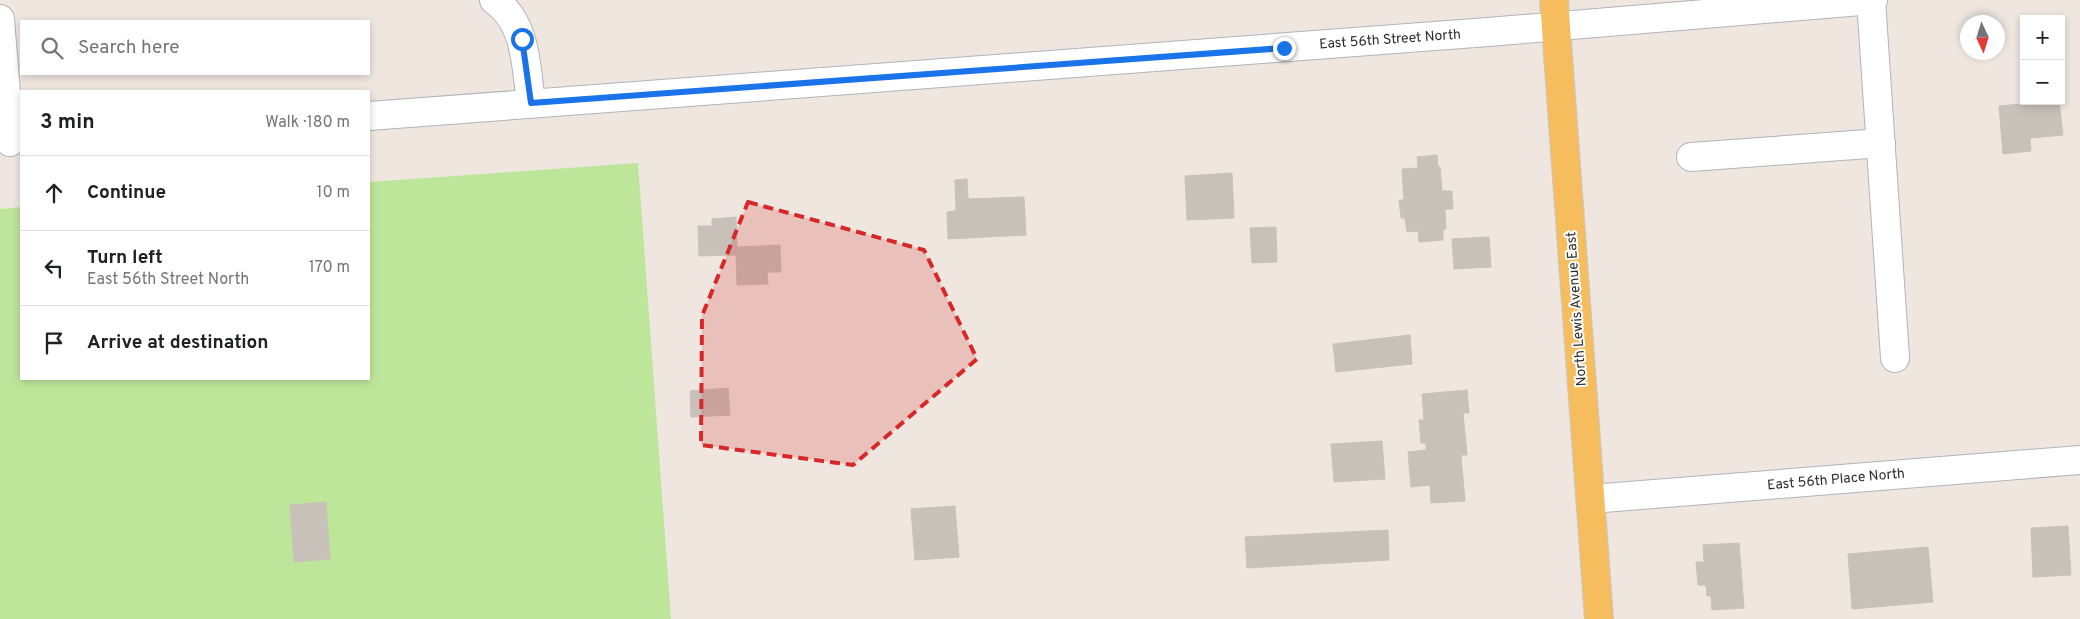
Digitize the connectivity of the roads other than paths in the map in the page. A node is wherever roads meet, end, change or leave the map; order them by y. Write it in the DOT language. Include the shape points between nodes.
graph roads {
  1 [pos="494,0"];
  2 [pos="1554,0"];
  3 [pos="1872,0"];
  4 [pos="0,20"];
  5 [pos="1556,27"];
  6 [pos="531,103"];
  7 [pos="370,116"];
  8 [pos="10,142"];
  9 [pos="1881,143"];
  10 [pos="1691,157"];
  11 [pos="1895,358"];
  12 [pos="2080,460"];
  13 [pos="1591,499"];
  14 [pos="1600,619"];
  1 -- 6 [label="street" via="521,34"];
  2 -- 5 [label="main road, North Lewis Avenue East"];
  3 -- 5 [label="street, East 56th Street North"];
  3 -- 9 [label="street"];
  4 -- 8 [label="street"];
  5 -- 6 [label="street, East 56th Street North"];
  5 -- 13 [label="main road, North Lewis Avenue East"];
  6 -- 7 [label="street, East 56th Street North"];
  9 -- 10 [label="street"];
  9 -- 11 [label="street"];
  12 -- 13 [label="street, East 56th Place North"];
  13 -- 14 [label="main road, North Lewis Avenue East"];
}
